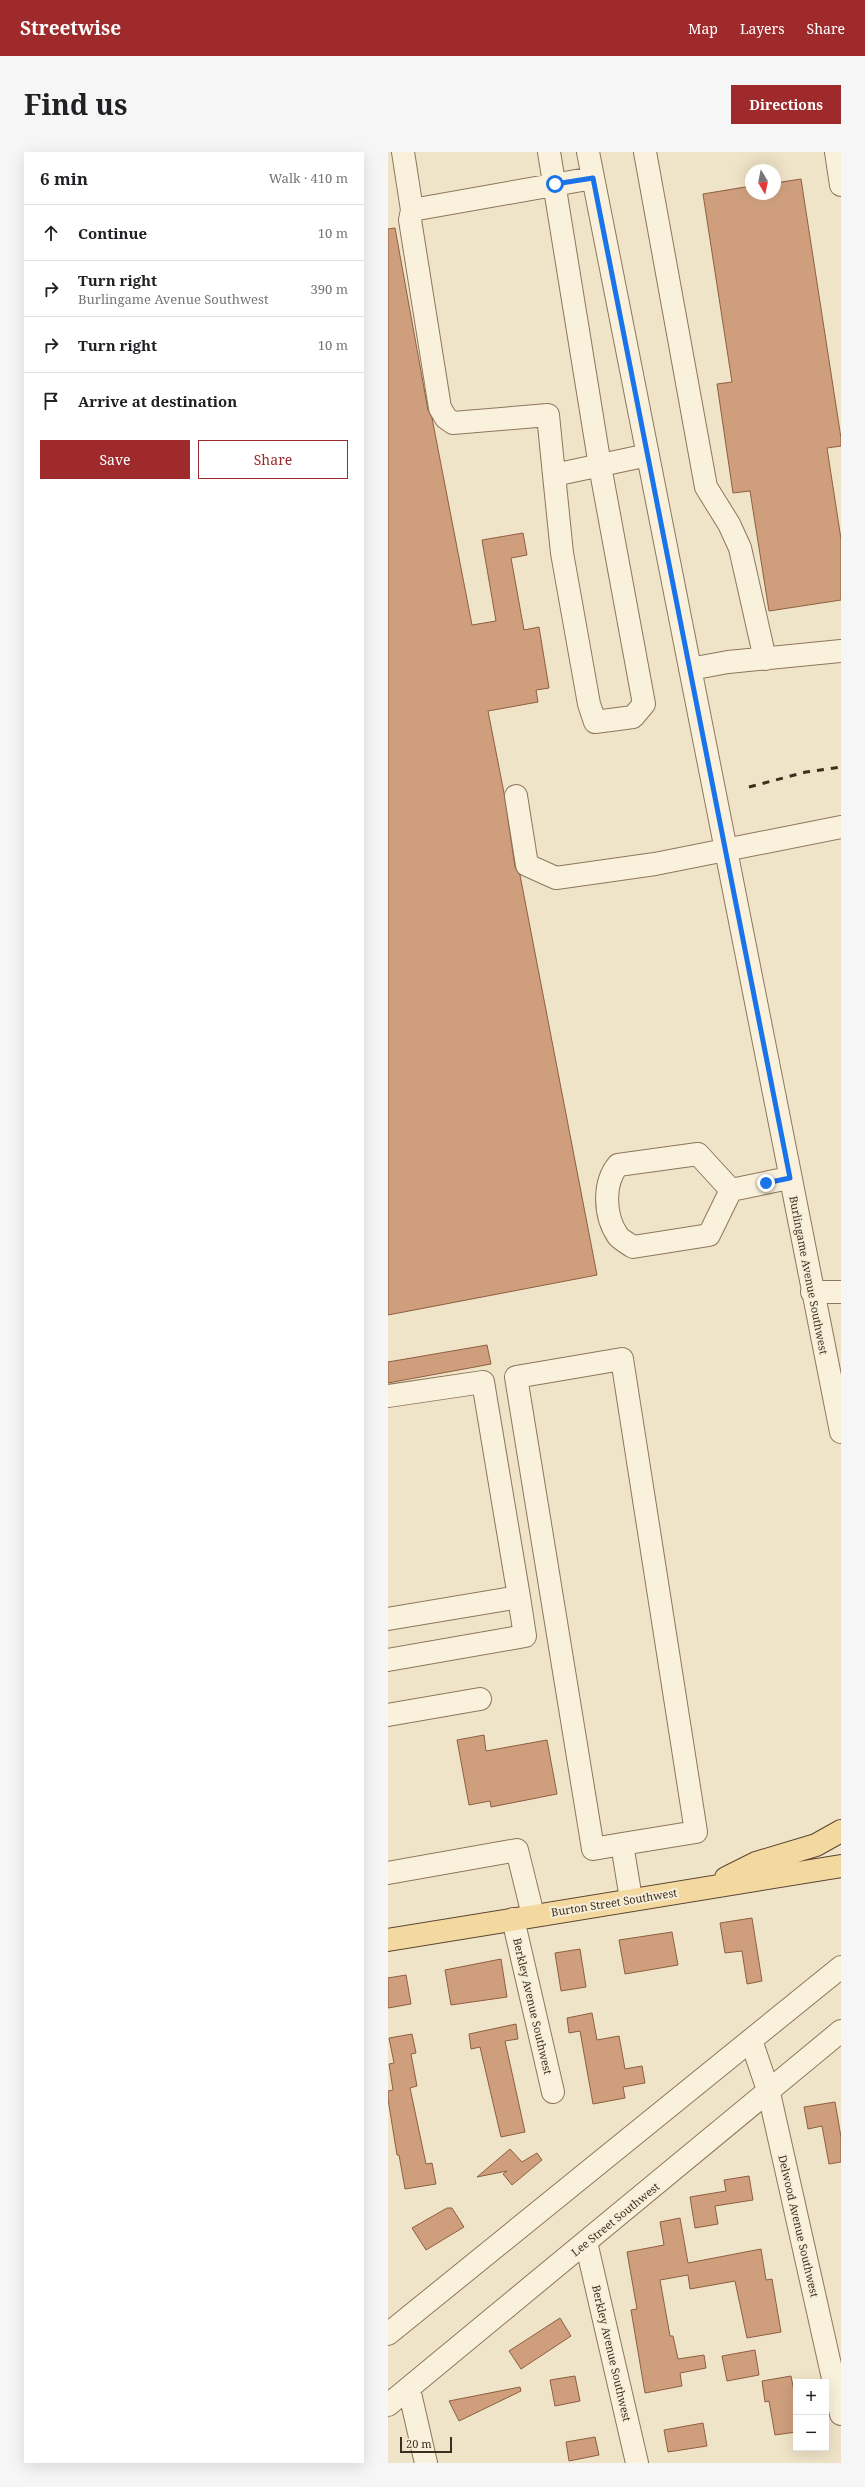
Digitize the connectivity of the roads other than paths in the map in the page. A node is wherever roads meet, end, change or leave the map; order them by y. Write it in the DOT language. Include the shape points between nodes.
graph roads {
  1 [pos="402,152"];
  2 [pos="549,152"];
  3 [pos="588,152"];
  4 [pos="644,152"];
  5 [pos="836,152"];
  6 [pos="593,178"];
  7 [pos="555,184"];
  8 [pos="841,185"];
  9 [pos="412,210"];
  10 [pos="648,455"];
  11 [pos="600,466"];
  12 [pos="554,475"];
  13 [pos="841,651"];
  14 [pos="765,659"];
  15 [pos="690,669"];
  16 [pos="516,796"];
  17 [pos="841,827"];
  18 [pos="725,852"];
  19 [pos="790,1178"];
  20 [pos="731,1190"];
  21 [pos="812,1292"];
  22 [pos="841,1292"];
  23 [pos="388,1396"];
  24 [pos="841,1432"];
  25 [pos="519,1598"];
  26 [pos="388,1619"];
  27 [pos="388,1660"];
  28 [pos="480,1699"];
  29 [pos="388,1716"];
  30 [pos="841,1831"];
  31 [pos="622,1844"];
  32 [pos="841,1866"];
  33 [pos="388,1873"];
  34 [pos="708,1888"];
  35 [pos="631,1899"];
  36 [pos="523,1917"];
  37 [pos="388,1940"];
  38 [pos="841,1967"];
  39 [pos="841,2031"];
  40 [pos="751,2040"];
  41 [pos="553,2092"];
  42 [pos="769,2093"];
  43 [pos="586,2242"];
  44 [pos="388,2334"];
  45 [pos="408,2389"];
  46 [pos="388,2405"];
  47 [pos="841,2414"];
  48 [pos="426,2463"];
  49 [pos="637,2463"];
  1 -- 9 [label="street"];
  2 -- 7 [label="street"];
  3 -- 6 [label="street, Burlingame Avenue Southwest"];
  4 -- 14 [label="street" via="706,487 729,524 740,548"];
  5 -- 8 [label="street"];
  6 -- 7 [label="street"];
  6 -- 10 [label="street, Burlingame Avenue Southwest"];
  7 -- 9 [label="street"];
  7 -- 11 [label="street"];
  9 -- 12 [label="street" via="410,220 440,408 453,423 548,415"];
  10 -- 11 [label="street"];
  10 -- 15 [label="street, Burlingame Avenue Southwest"];
  11 -- 12 [label="street"];
  11 -- 12 [label="street" via="644,704 633,718 595,722 589,704 562,553"];
  13 -- 14 [label="street"];
  14 -- 15 [label="street"];
  15 -- 18 [label="street, Burlingame Avenue Southwest"];
  16 -- 18 [label="street" via="527,865 556,878"];
  17 -- 18 [label="street"];
  18 -- 19 [label="street, Burlingame Avenue Southwest"];
  19 -- 20 [label="street"];
  19 -- 21 [label="street, Burlingame Avenue Southwest"];
  20 -- 20 [label="street" via="698,1154 618,1165 610,1174 607,1192 611,1221 618,1237 633,1247 709,1235"];
  21 -- 22 [label="street"];
  21 -- 24 [label="street, Burlingame Avenue Southwest"];
  23 -- 25 [label="street" via="482,1382"];
  25 -- 26 [label="street"];
  25 -- 27 [label="street" via="525,1636"];
  28 -- 29 [label="street"];
  30 -- 34 [label="main road" via="816,1845 756,1863"];
  31 -- 31 [label="street" via="593,1848 516,1377 622,1359 696,1832"];
  31 -- 35 [label="street"];
  32 -- 34 [label="main road, Burton Street Southwest"];
  33 -- 36 [label="street, Berkley Avenue Southwest" via="518,1850"];
  34 -- 35 [label="main road, Burton Street Southwest"];
  35 -- 36 [label="main road, Burton Street Southwest"];
  36 -- 37 [label="main road, Burton Street Southwest"];
  36 -- 41 [label="street, Berkley Avenue Southwest"];
  38 -- 40 [label="street"];
  39 -- 42 [label="street, Lee Street Southwest"];
  40 -- 42 [label="street, Delwood Avenue Southwest"];
  40 -- 44 [label="street"];
  42 -- 43 [label="street, Lee Street Southwest"];
  42 -- 47 [label="street, Delwood Avenue Southwest"];
  43 -- 45 [label="street, Lee Street Southwest"];
  43 -- 49 [label="street, Berkley Avenue Southwest"];
  45 -- 46 [label="street, Lee Street Southwest"];
  45 -- 48 [label="street"];
}
